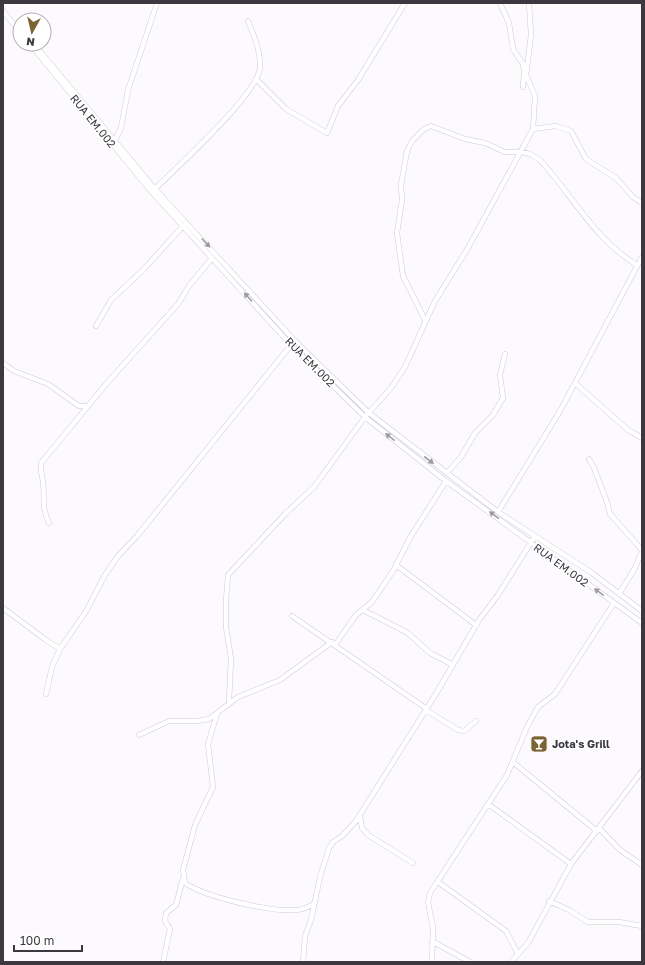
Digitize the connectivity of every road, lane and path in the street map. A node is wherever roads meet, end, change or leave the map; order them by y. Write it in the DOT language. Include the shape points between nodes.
graph roads {
  1 [pos="157,3"];
  2 [pos="405,3"];
  3 [pos="500,3"];
  4 [pos="530,3"];
  5 [pos="3,7"];
  6 [pos="3,11"];
  7 [pos="12,18"];
  8 [pos="248,21"];
  9 [pos="12,22"];
  10 [pos="37,52"];
  11 [pos="41,52"];
  12 [pos="256,79"];
  13 [pos="523,88"];
  14 [pos="533,129"];
  15 [pos="115,140"];
  16 [pos="522,152"];
  17 [pos="155,189"];
  18 [pos="642,202"];
  19 [pos="183,226"];
  20 [pos="212,258"];
  21 [pos="640,262"];
  22 [pos="425,320"];
  23 [pos="96,326"];
  24 [pos="291,345"];
  25 [pos="505,354"];
  26 [pos="3,363"];
  27 [pos="575,383"];
  28 [pos="88,406"];
  29 [pos="367,415"];
  30 [pos="642,438"];
  31 [pos="589,458"];
  32 [pos="447,473"];
  33 [pos="446,480"];
  34 [pos="498,512"];
  35 [pos="49,523"];
  36 [pos="535,536"];
  37 [pos="531,542"];
  38 [pos="642,550"];
  39 [pos="396,565"];
  40 [pos="619,594"];
  41 [pos="614,603"];
  42 [pos="3,608"];
  43 [pos="363,610"];
  44 [pos="642,611"];
  45 [pos="292,616"];
  46 [pos="642,623"];
  47 [pos="476,626"];
  48 [pos="334,644"];
  49 [pos="60,649"];
  50 [pos="453,666"];
  51 [pos="46,694"];
  52 [pos="229,702"];
  53 [pos="427,710"];
  54 [pos="217,714"];
  55 [pos="476,721"];
  56 [pos="139,735"];
  57 [pos="514,763"];
  58 [pos="642,771"];
  59 [pos="488,804"];
  60 [pos="360,815"];
  61 [pos="598,829"];
  62 [pos="412,863"];
  63 [pos="571,864"];
  64 [pos="642,865"];
  65 [pos="183,878"];
  66 [pos="438,882"];
  67 [pos="549,901"];
  68 [pos="315,903"];
  69 [pos="642,926"];
  70 [pos="432,941"];
  71 [pos="518,954"];
  72 [pos="163,962"];
  73 [pos="303,962"];
  74 [pos="432,962"];
  75 [pos="470,962"];
  76 [pos="511,962"];
  1 -- 15 [label="street" via="128,90 121,128"];
  2 -- 12 [label="street" via="358,80 338,106 327,133 286,109"];
  3 -- 13 [label="street" via="509,23 513,49 523,64"];
  4 -- 14 [label="street" via="531,35 526,75 535,96"];
  5 -- 7 [label="street"];
  6 -- 9 [label="street"];
  8 -- 12 [label="street" via="260,57 260,69"];
  10 -- 19 [label="street, RUA EM.002" via="150,190"];
  11 -- 15 [label="street, RUA EM.002"];
  12 -- 17 [label="street" via="231,112"];
  14 -- 16 [label="street"];
  14 -- 18 [label="street" via="556,126 571,131 586,159 616,178 633,197"];
  15 -- 17 [label="street, RUA EM.002"];
  16 -- 21 [label="street" via="540,160 596,232 622,256"];
  16 -- 22 [label="street"];
  16 -- 22 [label="street" via="505,152 431,126 412,141 407,152 401,185 398,244 403,276"];
  17 -- 29 [label="street, RUA EM.002, one-way"];
  19 -- 20 [label="street, RUA EM.002"];
  19 -- 23 [label="street" via="143,270 111,300"];
  24 -- 20 [label="street, RUA EM.002, one-way"];
  20 -- 28 [label="street" via="178,304"];
  21 -- 27 [label="street"];
  22 -- 29 [label="street" via="405,367"];
  24 -- 29 [label="street, RUA EM.002"];
  24 -- 49 [label="street" via="137,536 118,556 85,613"];
  25 -- 32 [label="street" via="500,375 503,398 493,415 475,433 461,457"];
  26 -- 28 [label="street" via="14,371 48,384 79,406"];
  27 -- 30 [label="street" via="628,430"];
  27 -- 34 [label="street"];
  28 -- 35 [label="street" via="41,463 44,512"];
  29 -- 32 [label="street, RUA EM.002, one-way"];
  33 -- 29 [label="street, RUA EM.002, one-way"];
  29 -- 52 [label="street" via="314,487 228,575 226,607 231,659"];
  31 -- 38 [label="street" via="610,514"];
  32 -- 34 [label="street, RUA EM.002"];
  37 -- 33 [label="street, RUA EM.002, one-way"];
  33 -- 39 [label="street"];
  34 -- 36 [label="street, RUA EM.002"];
  36 -- 37 [label="street"];
  36 -- 40 [label="street, RUA EM.002"];
  41 -- 37 [label="street, RUA EM.002, one-way"];
  37 -- 47 [label="street"];
  38 -- 40 [label="street" via="635,568"];
  39 -- 43 [label="street" via="372,602"];
  39 -- 47 [label="street"];
  40 -- 44 [label="street, RUA EM.002"];
  41 -- 46 [label="street, RUA EM.002"];
  41 -- 57 [label="street" via="555,694 538,707 518,748"];
  42 -- 49 [label="street"];
  43 -- 48 [label="street" via="356,615"];
  43 -- 50 [label="street" via="408,633 430,653"];
  45 -- 48 [label="street"];
  47 -- 50 [label="street"];
  48 -- 52 [label="street" via="280,680"];
  48 -- 53 [label="street"];
  49 -- 51 [label="street"];
  50 -- 53 [label="street"];
  52 -- 54 [label="street"];
  53 -- 55 [label="street" via="458,730 464,731"];
  53 -- 60 [label="street"];
  54 -- 56 [label="street" via="209,719 196,721 169,721"];
  54 -- 65 [label="street" via="208,744 213,787 195,825 182,870"];
  57 -- 59 [label="street"];
  57 -- 61 [label="street"];
  58 -- 61 [label="street"];
  59 -- 63 [label="street"];
  59 -- 66 [label="street"];
  60 -- 62 [label="street" via="362,828 368,835"];
  60 -- 68 [label="street" via="350,829 329,848"];
  61 -- 63 [label="street"];
  61 -- 64 [label="street" via="620,850"];
  63 -- 67 [label="street"];
  65 -- 68 [label="street" via="185,883 192,887 255,905 295,910"];
  65 -- 72 [label="street" via="176,905 166,913 165,920 170,929"];
  66 -- 70 [label="street" via="430,893 428,902"];
  66 -- 71 [label="street" via="506,932"];
  67 -- 69 [label="street" via="588,922 619,922"];
  67 -- 71 [label="street" via="528,943"];
  68 -- 73 [label="street" via="304,942"];
  70 -- 74 [label="street"];
  70 -- 75 [label="street"];
  71 -- 76 [label="street"];
}
